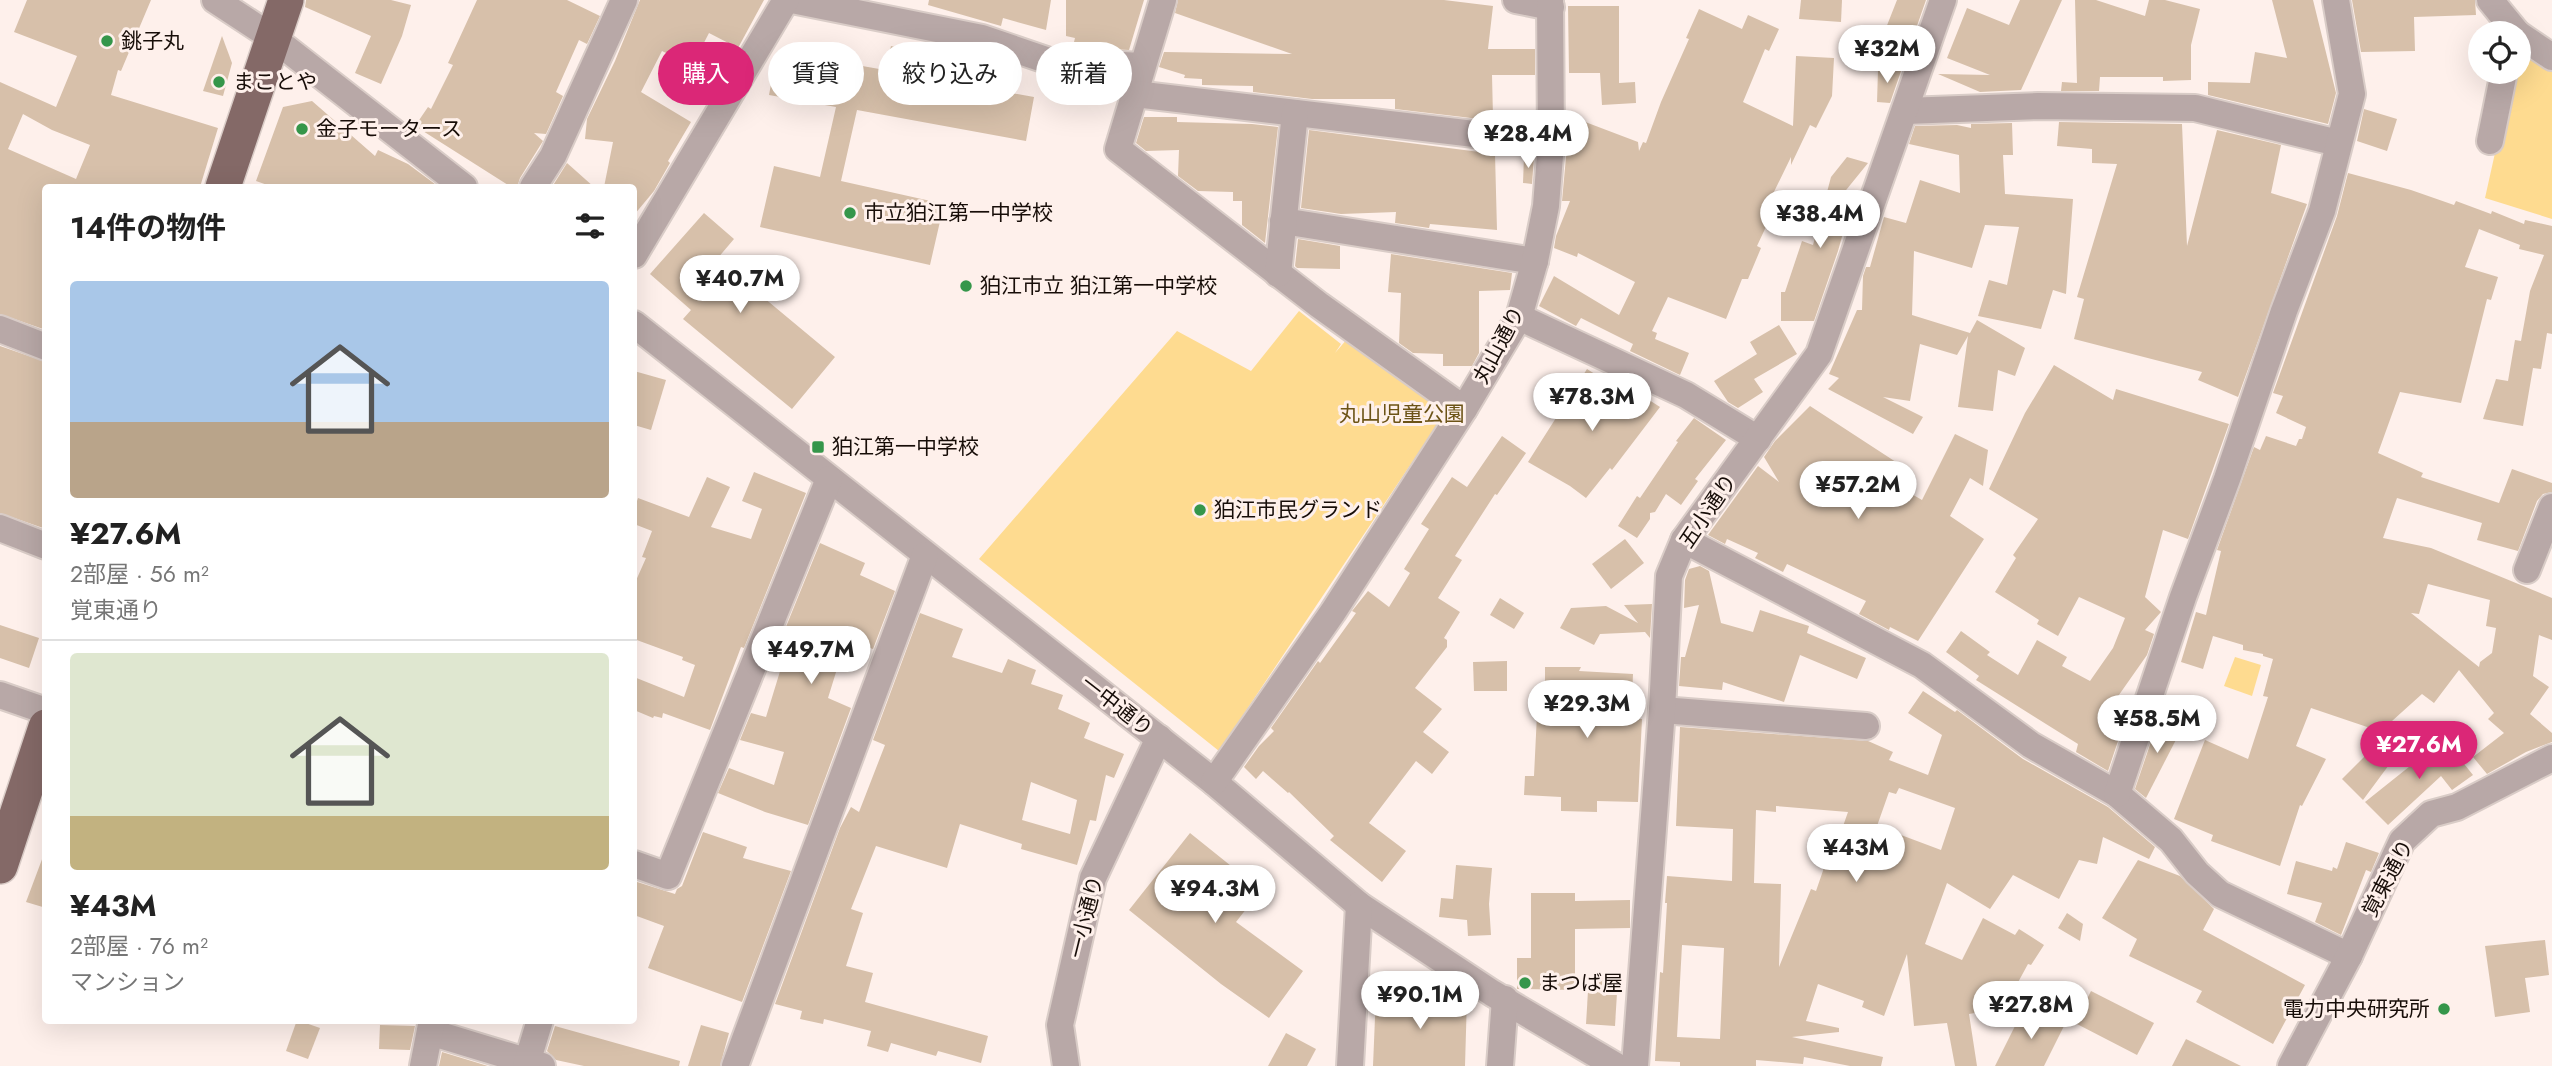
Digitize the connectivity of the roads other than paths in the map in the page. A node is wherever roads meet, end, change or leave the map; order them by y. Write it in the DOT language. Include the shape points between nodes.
graph roads {
  1 [pos="215,0"];
  2 [pos="286,0"];
  3 [pos="624,0"];
  4 [pos="786,0"];
  5 [pos="792,0"];
  6 [pos="1163,0"];
  7 [pos="1516,0"];
  8 [pos="1943,0"];
  9 [pos="2336,0"];
  10 [pos="2490,0"];
  11 [pos="1550,4"];
  12 [pos="2506,21"];
  13 [pos="273,38"];
  14 [pos="2531,43"];
  15 [pos="2552,57"];
  16 [pos="1142,66"];
  17 [pos="2502,84"];
  18 [pos="1135,94"];
  19 [pos="1905,111"];
  20 [pos="1295,113"];
  21 [pos="2490,141"];
  22 [pos="1551,143"];
  23 [pos="2338,143"];
  24 [pos="224,184"];
  25 [pos="460,184"];
  26 [pos="535,184"];
  27 [pos="1283,222"];
  28 [pos="637,250"];
  29 [pos="1535,261"];
  30 [pos="1278,274"];
  31 [pos="1519,317"];
  32 [pos="637,326"];
  33 [pos="0,329"];
  34 [pos="42,345"];
  35 [pos="1464,409"];
  36 [pos="1758,439"];
  37 [pos="829,479"];
  38 [pos="2552,507"];
  39 [pos="0,527"];
  40 [pos="1684,540"];
  41 [pos="42,544"];
  42 [pos="925,555"];
  43 [pos="2527,570"];
  44 [pos="0,695"];
  45 [pos="42,710"];
  46 [pos="1662,710"];
  47 [pos="1866,726"];
  48 [pos="42,736"];
  49 [pos="1159,738"];
  50 [pos="2552,758"];
  51 [pos="1214,782"];
  52 [pos="2117,794"];
  53 [pos="8,811"];
  54 [pos="637,865"];
  55 [pos="0,866"];
  56 [pos="1359,905"];
  57 [pos="2348,956"];
  58 [pos="1505,999"];
  59 [pos="539,1024"];
  60 [pos="431,1026"];
  61 [pos="531,1064"];
  62 [pos="423,1066"];
  63 [pos="735,1066"];
  64 [pos="1066,1066"];
  65 [pos="1350,1066"];
  66 [pos="1500,1066"];
  67 [pos="1616,1066"];
  68 [pos="1635,1066"];
  69 [pos="2291,1066"];
  1 -- 13 [label="street"];
  2 -- 13 [label="main road"];
  3 -- 26 [label="street" via="553,156"];
  4 -- 28 [label="street"];
  5 -- 16 [label="street" via="982,38 1049,61"];
  6 -- 16 [label="street"];
  7 -- 11 [label="street"];
  8 -- 19 [label="street, 五小通り"];
  9 -- 23 [label="street" via="2351,94"];
  10 -- 12 [label="street"];
  11 -- 22 [label="street, 丸山通り"];
  13 -- 24 [label="main road"];
  13 -- 25 [label="street"];
  14 -- 15 [label="street"];
  16 -- 18 [label="street"];
  17 -- 21 [label="street"];
  18 -- 20 [label="street"];
  18 -- 30 [label="street" via="1118,149"];
  19 -- 23 [label="street" via="2038,106 2195,108"];
  19 -- 36 [label="street, 五小通り" via="1819,354"];
  20 -- 22 [label="street"];
  20 -- 27 [label="street"];
  22 -- 29 [label="street, 丸山通り" via="1546,206"];
  23 -- 52 [label="street" via="2322,211"];
  27 -- 29 [label="street"];
  27 -- 30 [label="street"];
  29 -- 31 [label="street, 丸山通り"];
  30 -- 35 [label="street"];
  31 -- 35 [label="street, 丸山通り"];
  31 -- 36 [label="street" via="1686,395"];
  32 -- 37 [label="street, 一中通り"];
  33 -- 34 [label="street"];
  35 -- 51 [label="street, 丸山通り" via="1333,612"];
  36 -- 40 [label="street, 五小通り"];
  37 -- 42 [label="street, 一中通り"];
  37 -- 54 [label="street" via="668,876"];
  38 -- 43 [label="street"];
  39 -- 41 [label="street"];
  40 -- 46 [label="street, 五小通り" via="1669,576"];
  40 -- 52 [label="street" via="1922,665 2031,745"];
  42 -- 49 [label="street, 一中通り"];
  42 -- 63 [label="street"];
  44 -- 45 [label="street"];
  46 -- 47 [label="street"];
  46 -- 68 [label="street, 五小通り"];
  48 -- 53 [label="main road"];
  49 -- 51 [label="street, 一中通り"];
  49 -- 64 [label="street, 一小通り" via="1093,878 1060,1025"];
  50 -- 57 [label="street, 覚東通り" via="2457,807 2431,814 2402,841"];
  51 -- 56 [label="street, 一中通り"];
  52 -- 57 [label="street" via="2171,840 2220,894"];
  53 -- 55 [label="main road"];
  56 -- 58 [label="street, 一中通り"];
  56 -- 65 [label="street"];
  57 -- 69 [label="street, 覚東通り"];
  58 -- 66 [label="street"];
  58 -- 67 [label="street, 一中通り"];
  59 -- 61 [label="street"];
  60 -- 61 [label="street"];
  60 -- 62 [label="street"];
}
